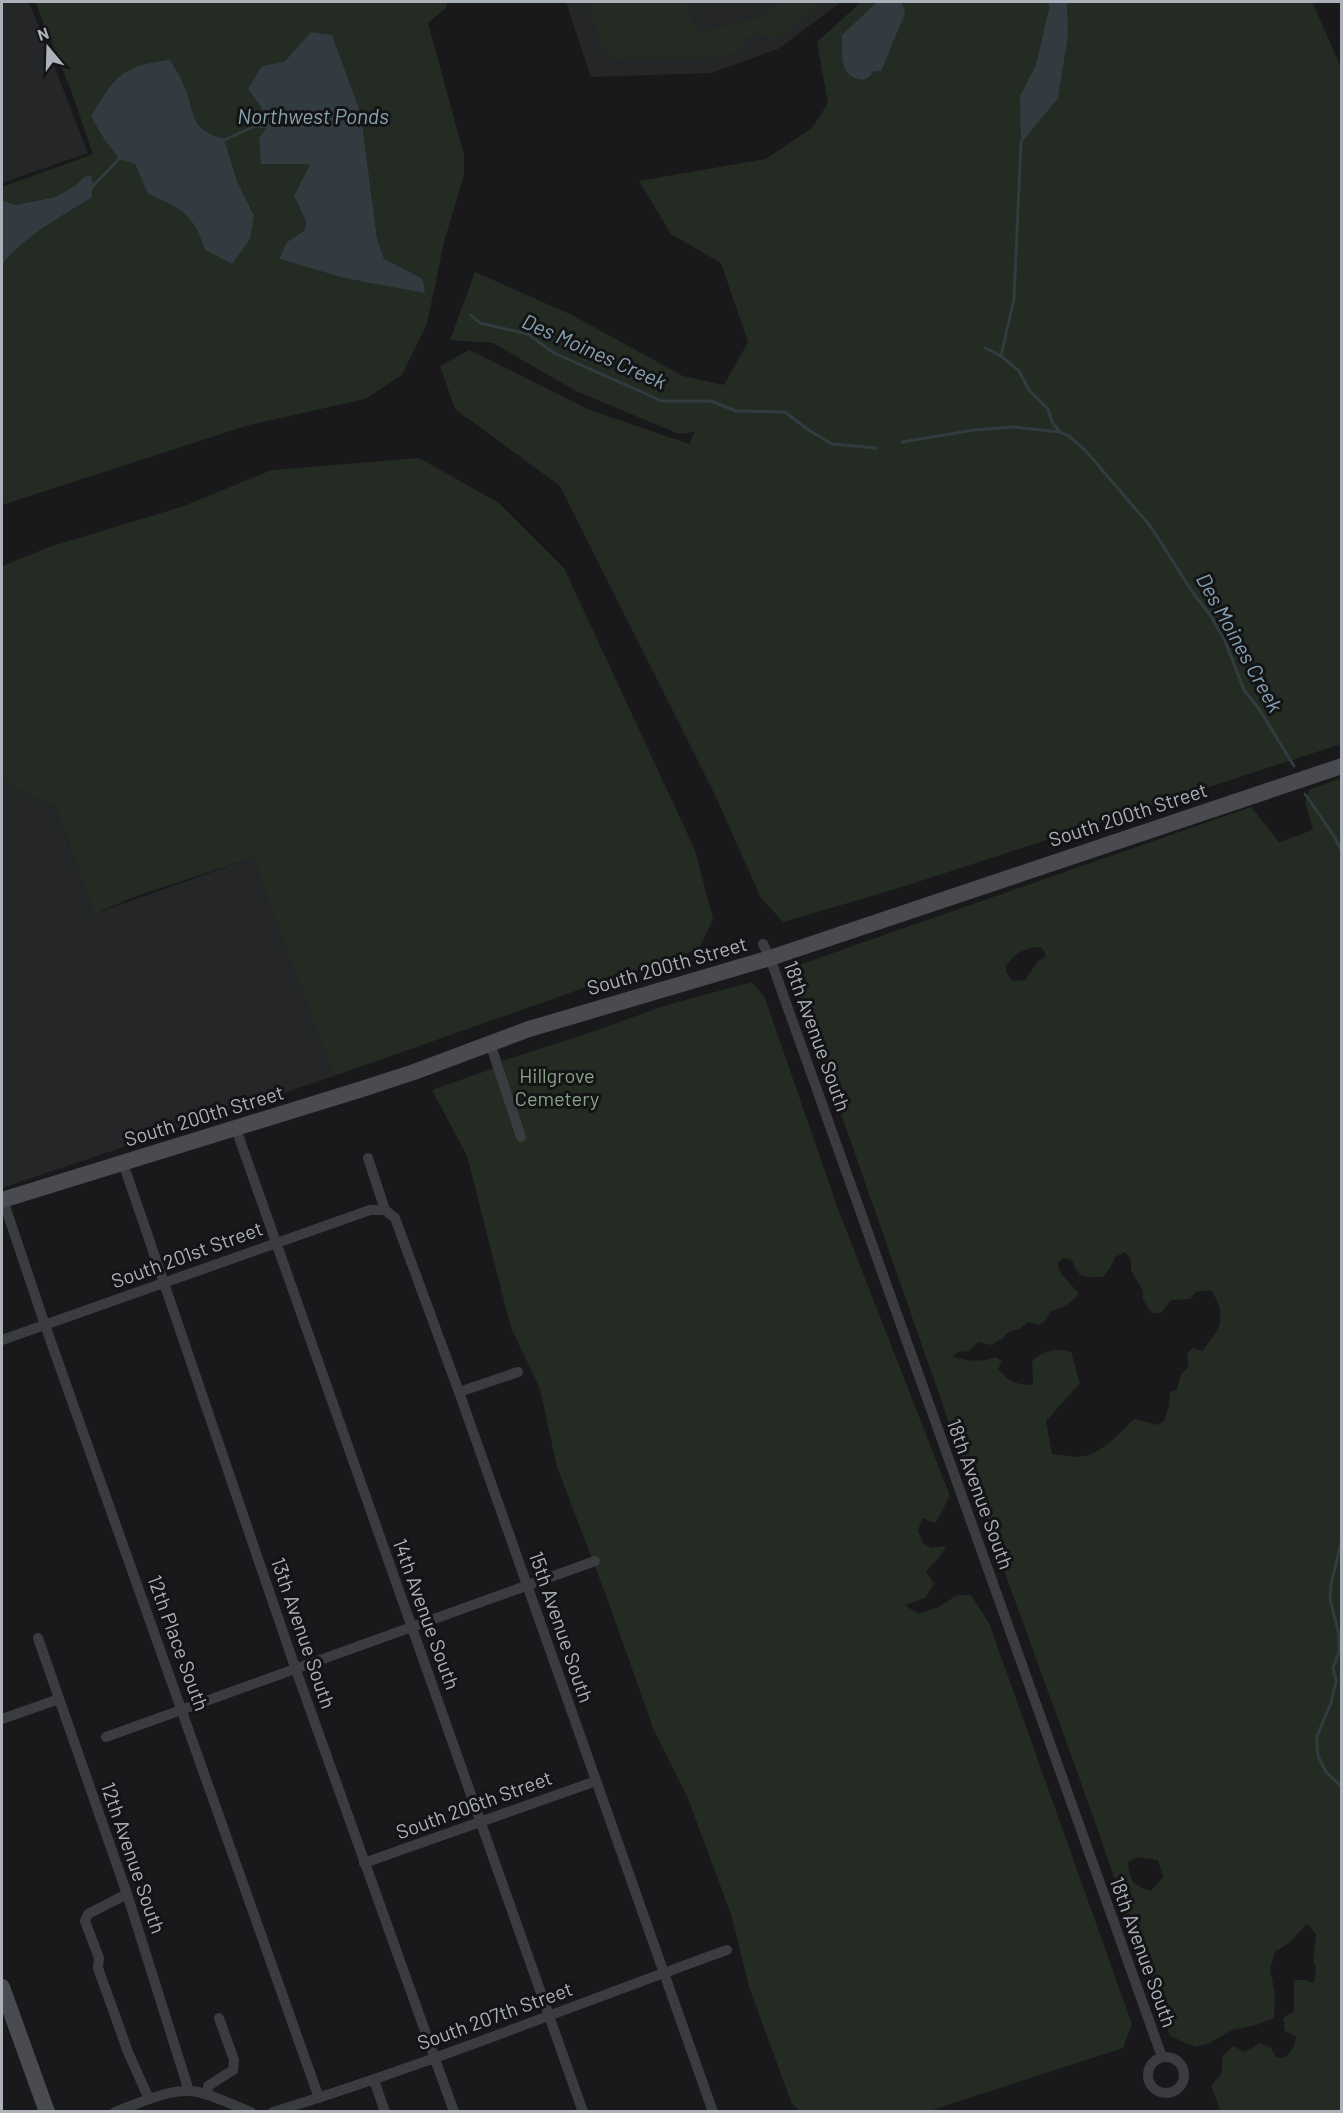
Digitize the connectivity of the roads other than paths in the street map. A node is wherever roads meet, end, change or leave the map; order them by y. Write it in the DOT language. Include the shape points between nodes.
graph roads {
  1 [pos="1341,765"];
  2 [pos="767,951"];
  3 [pos="490,1043"];
  4 [pos="236,1129"];
  5 [pos="521,1137"];
  6 [pos="368,1158"];
  7 [pos="123,1164"];
  8 [pos="2,1200"];
  9 [pos="385,1210"];
  10 [pos="276,1243"];
  11 [pos="163,1283"];
  12 [pos="45,1325"];
  13 [pos="2,1340"];
  14 [pos="518,1372"];
  15 [pos="459,1392"];
  16 [pos="595,1561"];
  17 [pos="528,1586"];
  18 [pos="412,1628"];
  19 [pos="38,1638"];
  20 [pos="296,1670"];
  21 [pos="59,1699"];
  22 [pos="182,1709"];
  23 [pos="2,1719"];
  24 [pos="106,1737"];
  25 [pos="596,1781"];
  26 [pos="481,1821"];
  27 [pos="364,1863"];
  28 [pos="127,1894"];
  29 [pos="727,1950"];
  30 [pos="664,1972"];
  31 [pos="2,1987"];
  32 [pos="549,2016"];
  33 [pos="219,2018"];
  34 [pos="1162,2057"];
  35 [pos="435,2058"];
  36 [pos="374,2080"];
  37 [pos="189,2091"];
  38 [pos="207,2095"];
  39 [pos="319,2098"];
  40 [pos="149,2099"];
  41 [pos="229,2108"];
  42 [pos="47,2112"];
  43 [pos="115,2112"];
  44 [pos="251,2112"];
  45 [pos="273,2112"];
  46 [pos="385,2112"];
  47 [pos="454,2112"];
  48 [pos="584,2112"];
  49 [pos="713,2112"];
  1 -- 2 [label="main road, South 200th Street"];
  2 -- 3 [label="main road, South 200th Street"];
  2 -- 34 [label="street, 18th Avenue South"];
  3 -- 4 [label="main road, South 200th Street" via="414,1072"];
  3 -- 5 [label="street"];
  4 -- 7 [label="main road, South 200th Street"];
  4 -- 10 [label="street, 14th Avenue South"];
  6 -- 9 [label="street, 15th Avenue South"];
  7 -- 8 [label="main road, South 200th Street"];
  7 -- 11 [label="street, 13th Avenue South"];
  8 -- 12 [label="street, 12th Place South"];
  9 -- 10 [label="street, South 201st Street" via="370,1209"];
  9 -- 15 [label="street, 15th Avenue South" via="395,1218"];
  10 -- 11 [label="street, South 201st Street"];
  10 -- 18 [label="street, 14th Avenue South"];
  11 -- 12 [label="street, South 201st Street"];
  11 -- 20 [label="street, 13th Avenue South"];
  12 -- 13 [label="street, South 201st Street"];
  12 -- 22 [label="street, 12th Place South"];
  14 -- 15 [label="street"];
  15 -- 17 [label="street, 15th Avenue South"];
  16 -- 17 [label="street"];
  17 -- 18 [label="street"];
  17 -- 25 [label="street, 15th Avenue South"];
  18 -- 20 [label="street"];
  18 -- 26 [label="street, 14th Avenue South"];
  19 -- 21 [label="street, 12th Avenue South"];
  20 -- 22 [label="street"];
  20 -- 27 [label="street, 13th Avenue South"];
  21 -- 23 [label="street"];
  21 -- 28 [label="street, 12th Avenue South"];
  22 -- 24 [label="street"];
  22 -- 39 [label="street, 12th Place South"];
  25 -- 26 [label="street, South 206th Street"];
  25 -- 30 [label="street, 15th Avenue South"];
  26 -- 27 [label="street, South 206th Street"];
  26 -- 32 [label="street, 14th Avenue South"];
  27 -- 35 [label="street, 13th Avenue South"];
  28 -- 37 [label="street, 12th Avenue South"];
  28 -- 40 [label="street" via="88,1914 85,1921 115,2017"];
  29 -- 30 [label="street, South 207th Street"];
  30 -- 32 [label="street, South 207th Street"];
  30 -- 49 [label="street, 15th Avenue South"];
  31 -- 42 [label="main road"];
  32 -- 35 [label="street, South 207th Street"];
  32 -- 48 [label="street, 14th Avenue South"];
  33 -- 38 [label="street" via="234,2061 233,2070 208,2086"];
  35 -- 36 [label="street, South 207th Street"];
  35 -- 47 [label="street, 13th Avenue South"];
  36 -- 39 [label="street, South 207th Street"];
  36 -- 46 [label="street"];
  37 -- 38 [label="street"];
  37 -- 40 [label="street"];
  38 -- 41 [label="street"];
  39 -- 45 [label="street, South 207th Street"];
  40 -- 43 [label="street"];
  41 -- 44 [label="street"];
}
